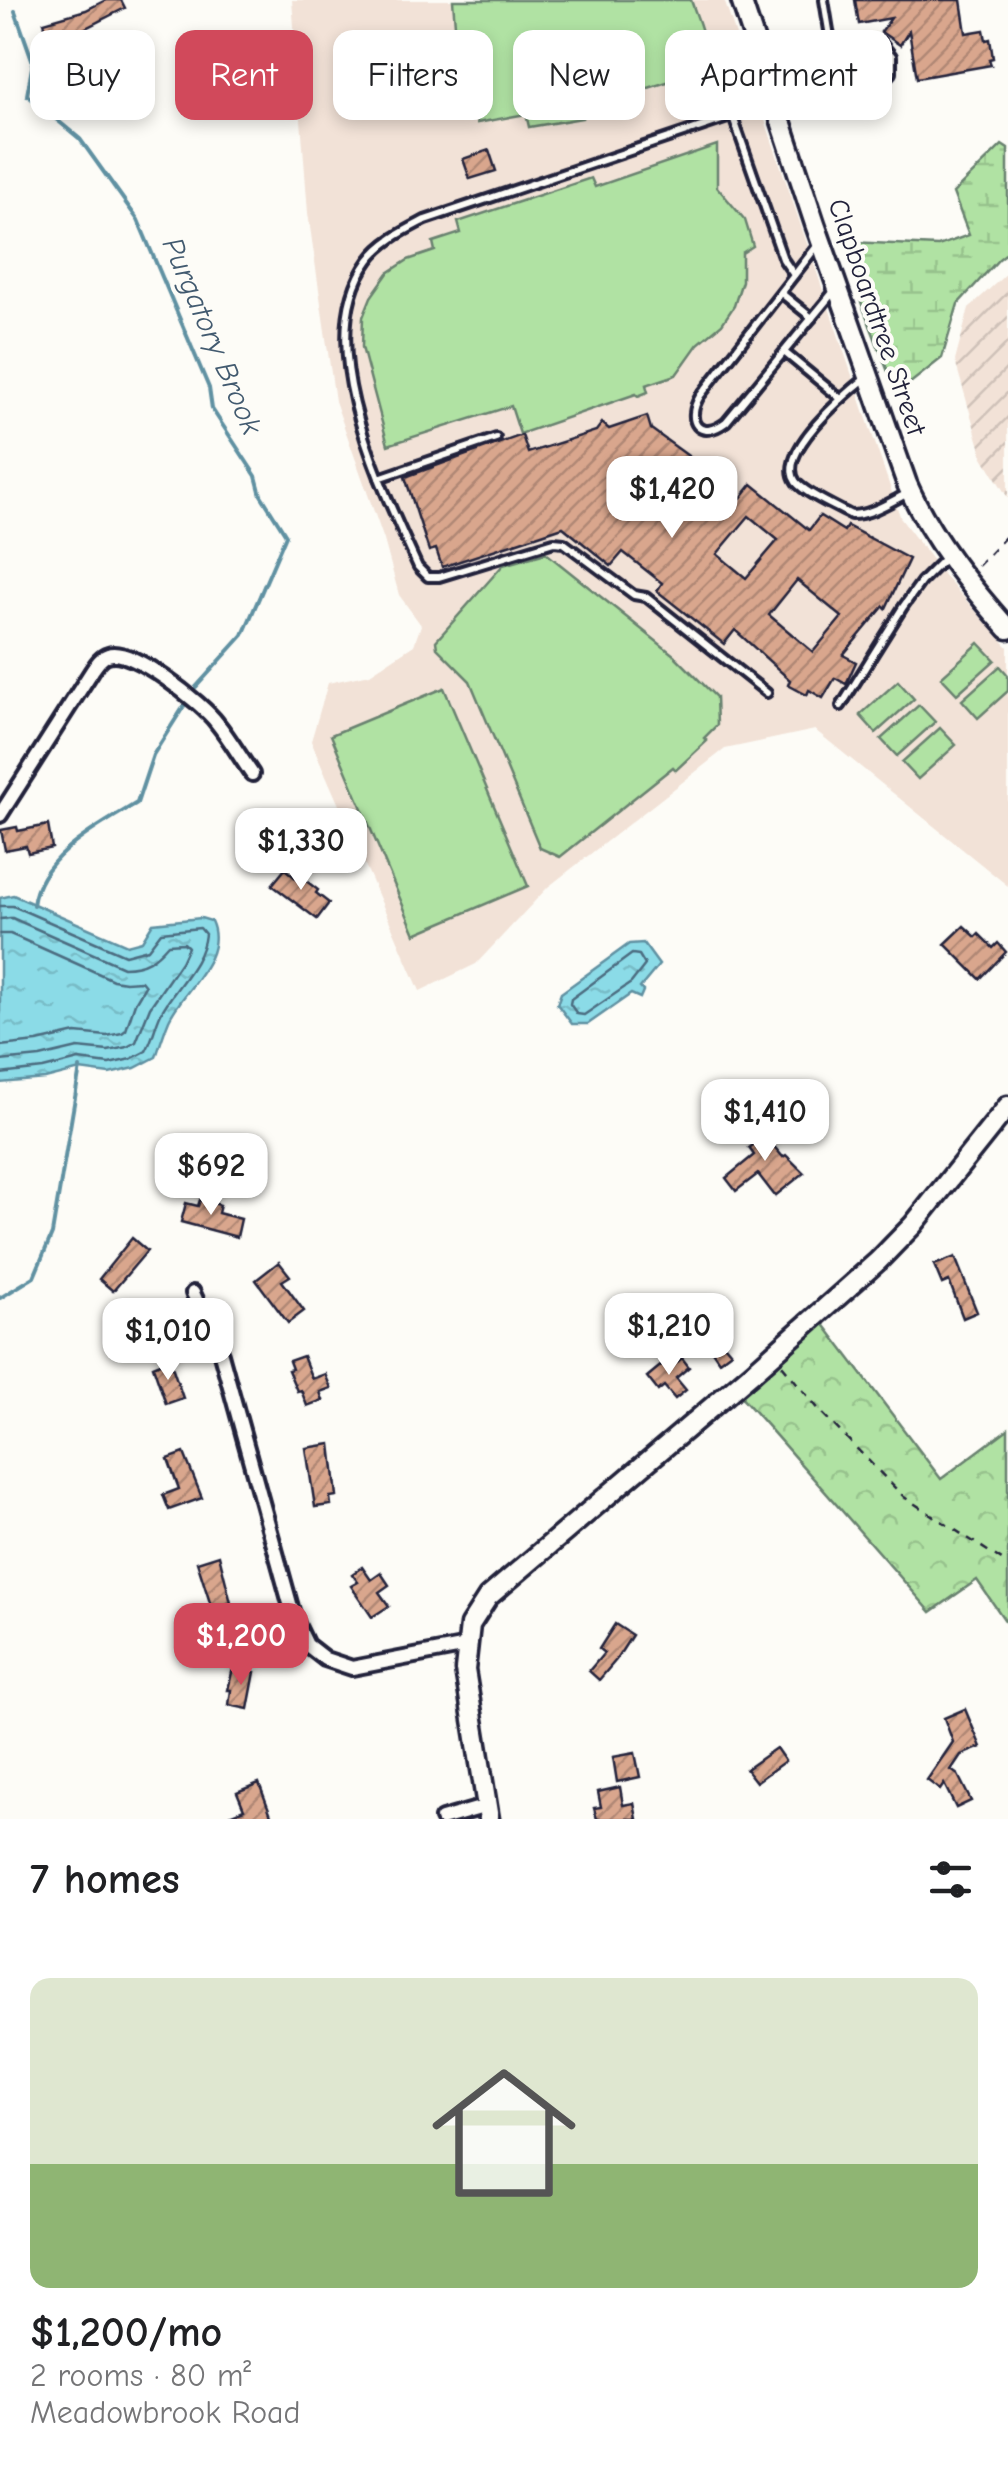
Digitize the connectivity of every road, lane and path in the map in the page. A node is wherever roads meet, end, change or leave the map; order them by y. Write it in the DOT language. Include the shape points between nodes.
graph roads {
  1 [pos="740,0"];
  2 [pos="824,0"];
  3 [pos="750,30"];
  4 [pos="829,30"];
  5 [pos="721,120"];
  6 [pos="734,120"];
  7 [pos="780,120"];
  8 [pos="821,242"];
  9 [pos="794,276"];
  10 [pos="838,288"];
  11 [pos="781,293"];
  12 [pos="812,318"];
  13 [pos="784,352"];
  14 [pos="868,376"];
  15 [pos="841,399"];
  16 [pos="496,438"];
  17 [pos="379,478"];
  18 [pos="910,492"];
  19 [pos="1008,534"];
  20 [pos="948,555"];
  21 [pos="966,576"];
  22 [pos="1008,629"];
  23 [pos="766,693"];
  24 [pos="841,706"];
  25 [pos="252,774"];
  26 [pos="0,815"];
  27 [pos="1008,1106"];
  28 [pos="193,1293"];
  29 [pos="772,1354"];
  30 [pos="1008,1564"];
  31 [pos="467,1646"];
  32 [pos="488,1813"];
  33 [pos="442,1819"];
  1 -- 3 [label="main road, Clapboardtree Street"];
  2 -- 4 [label="lane"];
  5 -- 17 [label="lane" via="425,220 369,260 352,291 344,332 351,386"];
  6 -- 9 [label="lane"];
  7 -- 8 [label="main road, Clapboardtree Street"];
  8 -- 9 [label="lane"];
  8 -- 10 [label="main road, Clapboardtree Street"];
  9 -- 11 [label="lane"];
  10 -- 12 [label="lane"];
  10 -- 14 [label="main road, Clapboardtree Street"];
  11 -- 12 [label="lane"];
  11 -- 13 [label="lane" via="700,396 692,416 699,428 721,426"];
  12 -- 13 [label="lane"];
  13 -- 15 [label="lane"];
  14 -- 15 [label="lane"];
  14 -- 18 [label="main road, Clapboardtree Street"];
  15 -- 18 [label="lane" via="793,457 798,485 858,516"];
  16 -- 17 [label="lane"];
  17 -- 23 [label="lane" via="428,576 564,543 646,597"];
  18 -- 20 [label="main road, Clapboardtree Street"];
  19 -- 21 [label="path"];
  20 -- 21 [label="main road, Clapboardtree Street"];
  20 -- 24 [label="lane" via="903,607"];
  21 -- 22 [label="main road, Clapboardtree Street"];
  25 -- 26 [label="street" via="215,720 187,694 134,660 109,654 92,670"];
  27 -- 29 [label="main road" via="913,1225"];
  28 -- 31 [label="street" via="221,1354 294,1618 308,1645 352,1668"];
  29 -- 30 [label="path" via="904,1496"];
  29 -- 31 [label="main road" via="488,1596 470,1624"];
  31 -- 32 [label="main road"];
  32 -- 33 [label="street"];
}
